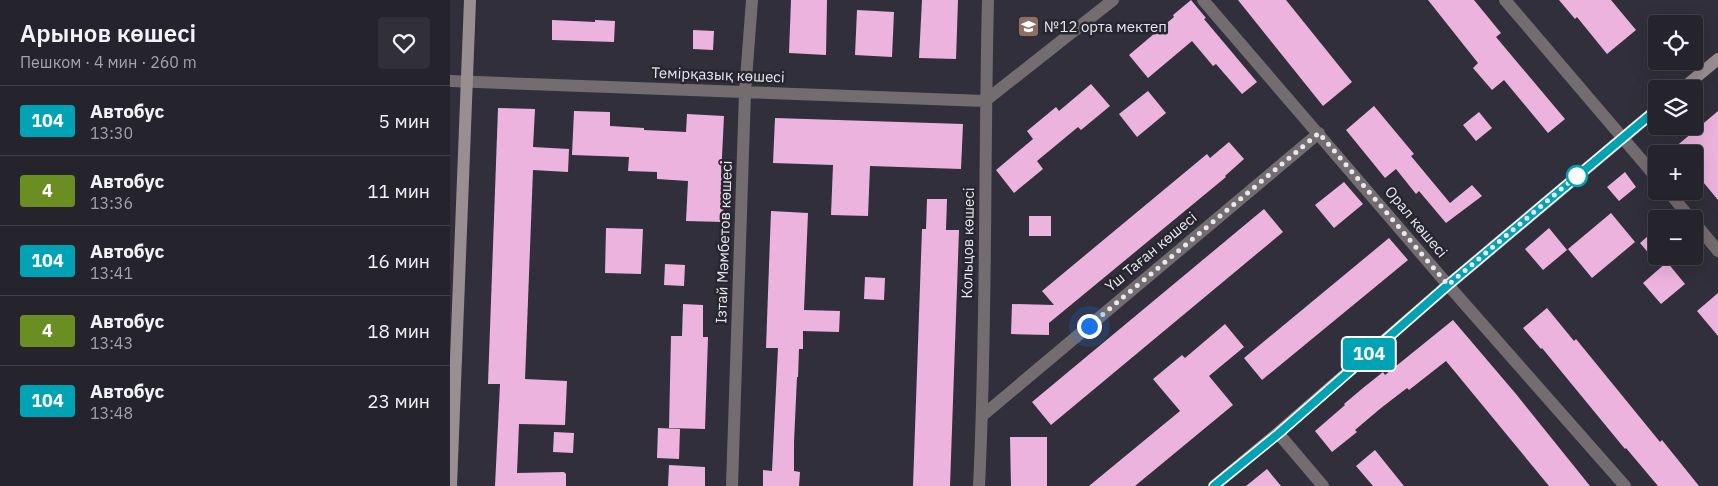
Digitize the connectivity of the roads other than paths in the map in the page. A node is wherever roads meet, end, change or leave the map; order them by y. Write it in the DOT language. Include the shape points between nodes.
graph roads {
  1 [pos="470,0"];
  2 [pos="752,0"];
  3 [pos="988,0"];
  4 [pos="1114,0"];
  5 [pos="1203,0"];
  6 [pos="1505,0"];
  7 [pos="1718,59"];
  8 [pos="1693,80"];
  9 [pos="450,81"];
  10 [pos="467,82"];
  11 [pos="745,92"];
  12 [pos="985,101"];
  13 [pos="1648,117"];
  14 [pos="1319,133"];
  15 [pos="1623,138"];
  16 [pos="1648,168"];
  17 [pos="1675,200"];
  18 [pos="1684,210"];
  19 [pos="1703,233"];
  20 [pos="1718,251"];
  21 [pos="1448,285"];
  22 [pos="982,416"];
  23 [pos="1278,434"];
  24 [pos="450,486"];
  25 [pos="732,486"];
  26 [pos="979,486"];
  27 [pos="1214,486"];
  28 [pos="1322,486"];
  29 [pos="1625,486"];
  1 -- 10 [label="street"];
  2 -- 11 [label="street, Ізтай Мәмбетов көшесі"];
  3 -- 12 [label="street, Кольцов көшесі"];
  4 -- 12 [label="street"];
  5 -- 14 [label="street, Орал көшесі"];
  6 -- 15 [label="street"];
  7 -- 8 [label="street"];
  9 -- 10 [label="street, Темірқазық көшесі"];
  10 -- 11 [label="street, Темірқазық көшесі"];
  10 -- 24 [label="street"];
  11 -- 12 [label="street, Темірқазық көшесі"];
  11 -- 25 [label="street, Ізтай Мәмбетов көшесі"];
  12 -- 22 [label="street, Кольцов көшесі"];
  13 -- 15 [label="street"];
  14 -- 21 [label="street, Орал көшесі"];
  14 -- 22 [label="street, Үш Таған көшесі"];
  15 -- 16 [label="street"];
  15 -- 21 [label="street"];
  17 -- 18 [label="street"];
  19 -- 20 [label="street"];
  21 -- 23 [label="street"];
  21 -- 29 [label="street, Орал көшесі"];
  22 -- 26 [label="street, Кольцов көшесі"];
  23 -- 27 [label="street"];
  23 -- 28 [label="street"];
}
